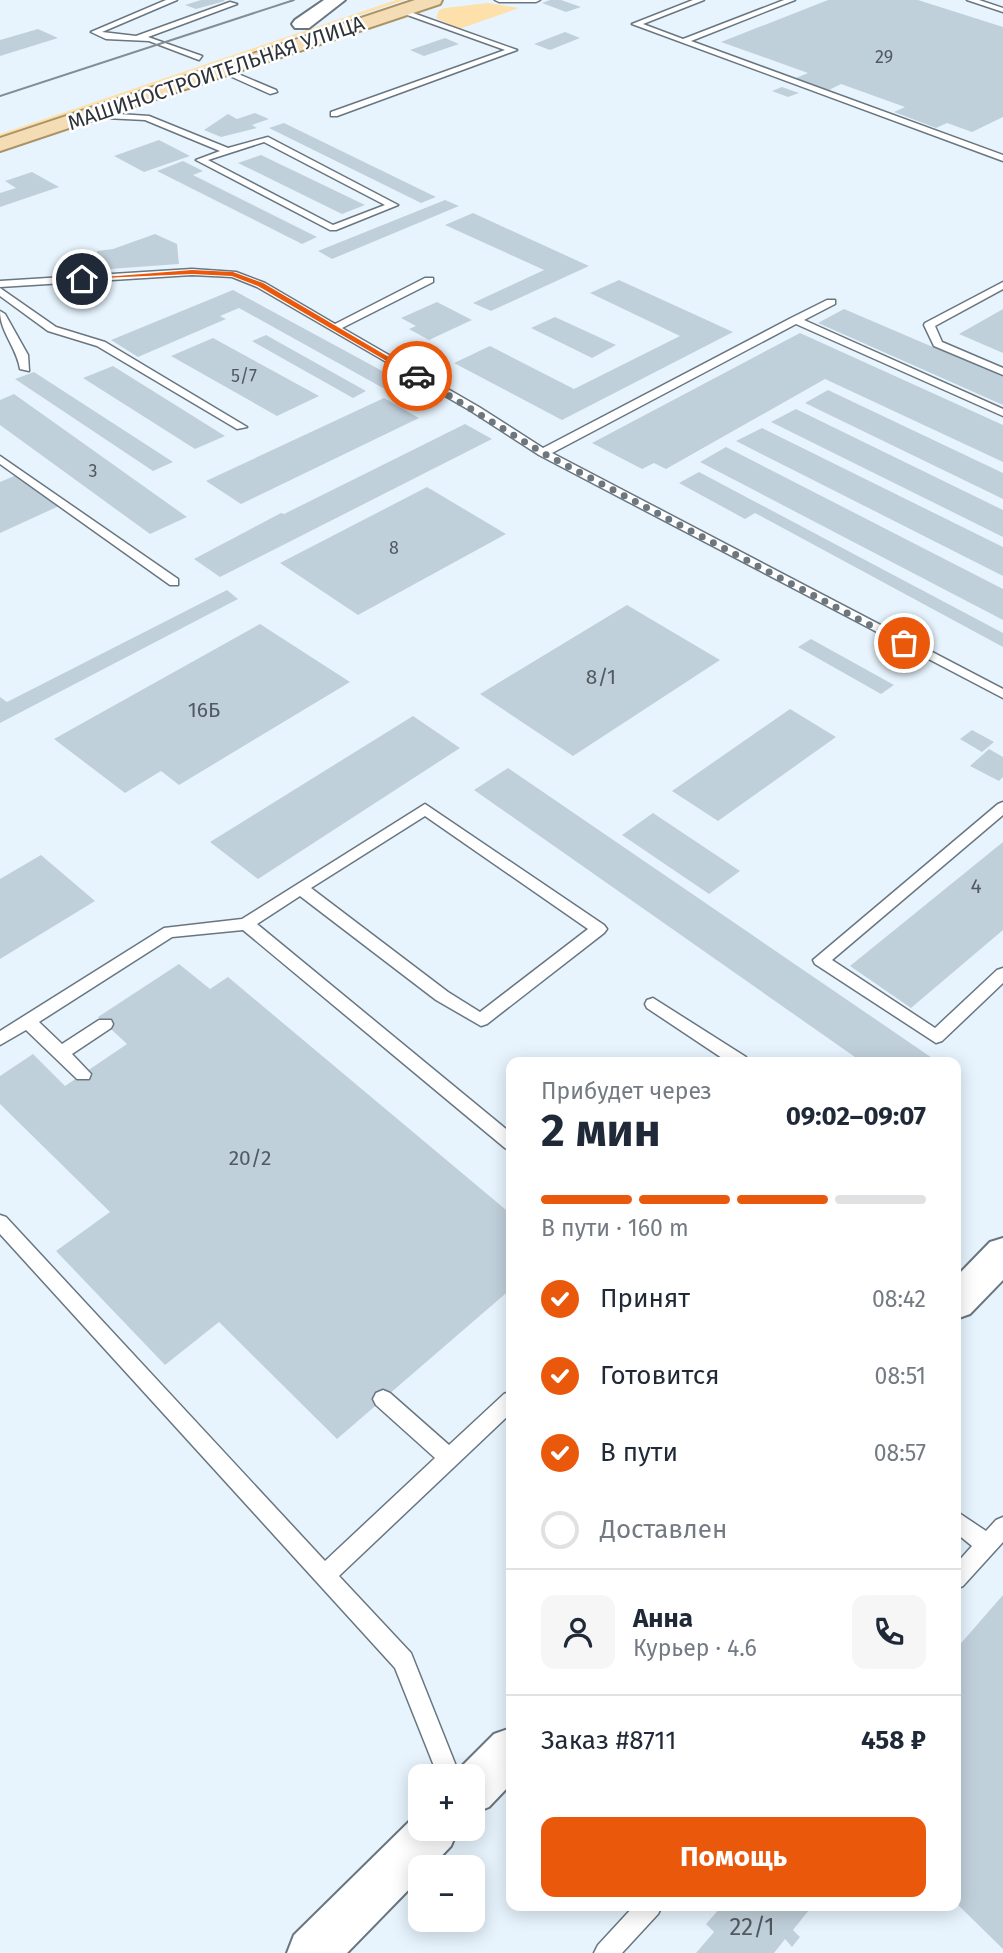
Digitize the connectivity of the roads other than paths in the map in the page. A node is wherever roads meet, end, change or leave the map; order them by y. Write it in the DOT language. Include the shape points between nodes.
graph roads {
  1 [pos="173,0"];
  2 [pos="336,0"];
  3 [pos="375,0"];
  4 [pos="433,0"];
  5 [pos="499,0"];
  6 [pos="536,0"];
  7 [pos="700,0"];
  8 [pos="791,0"];
  9 [pos="971,0"];
  10 [pos="233,4"];
  11 [pos="402,10"];
  12 [pos="1003,10"];
  13 [pos="302,24"];
  14 [pos="139,37"];
  15 [pos="684,41"];
  16 [pos="199,58"];
  17 [pos="224,70"];
  18 [pos="273,92"];
  19 [pos="147,96"];
  20 [pos="70,100"];
  21 [pos="334,114"];
  22 [pos="88,116"];
  23 [pos="146,118"];
  24 [pos="0,145"];
  25 [pos="228,151"];
  26 [pos="1003,158"];
  27 [pos="429,281"];
  28 [pos="0,284"];
  29 [pos="1003,285"];
  30 [pos="0,291"];
  31 [pos="831,302"];
  32 [pos="0,314"];
  33 [pos="795,320"];
  34 [pos="334,328"];
  35 [pos="24,369"];
  36 [pos="1003,372"];
  37 [pos="1003,413"];
  38 [pos="241,428"];
  39 [pos="543,453"];
  40 [pos="0,459"];
  41 [pos="174,582"];
  42 [pos="1003,694"];
  43 [pos="1003,807"];
  44 [pos="300,888"];
  45 [pos="246,924"];
  46 [pos="1003,974"];
  47 [pos="653,1004"];
  48 [pos="28,1022"];
  49 [pos="105,1024"];
  50 [pos="0,1039"];
  51 [pos="60,1054"];
  52 [pos="732,1057"];
  53 [pos="83,1074"];
  54 [pos="506,1139"];
  55 [pos="0,1222"];
  56 [pos="1003,1254"];
  57 [pos="961,1296"];
  58 [pos="383,1399"];
  59 [pos="506,1405"];
  60 [pos="448,1457"];
  61 [pos="961,1525"];
  62 [pos="1003,1527"];
  63 [pos="987,1545"];
  64 [pos="961,1574"];
  65 [pos="325,1576"];
  66 [pos="506,1756"];
  67 [pos="444,1764"];
  68 [pos="485,1777"];
  69 [pos="422,1841"];
  70 [pos="645,1911"];
  71 [pos="312,1953"];
  72 [pos="606,1953"];
  1 -- 14 [label="lane" via="95,32 106,37"];
  2 -- 13 [label="street"];
  3 -- 13 [label="main road, МАШИНОСТРОИТЕЛЬНАЯ УЛИЦА"];
  4 -- 11 [label="main road, МАШИНОСТРОИТЕЛЬНАЯ УЛИЦА"];
  5 -- 6 [label="lane"];
  7 -- 15 [label="lane" via="636,24"];
  8 -- 15 [label="lane"];
  9 -- 12 [label="lane"];
  10 -- 14 [label="lane"];
  11 -- 17 [label="main road, МАШИНОСТРОИТЕЛЬНАЯ УЛИЦА"];
  11 -- 21 [label="lane" via="513,50"];
  13 -- 16 [label="main road, МАШИНОСТРОИТЕЛЬНАЯ УЛИЦА"];
  14 -- 16 [label="lane"];
  15 -- 26 [label="lane"];
  16 -- 20 [label="main road, МАШИНОСТРОИТЕЛЬНАЯ УЛИЦА"];
  17 -- 18 [label="lane"];
  17 -- 19 [label="main road, МАШИНОСТРОИТЕЛЬНАЯ УЛИЦА"];
  19 -- 22 [label="main road, МАШИНОСТРОИТЕЛЬНАЯ УЛИЦА"];
  19 -- 23 [label="lane"];
  22 -- 23 [label="lane"];
  22 -- 24 [label="main road, МАШИНОСТРОИТЕЛЬНАЯ УЛИЦА"];
  23 -- 25 [label="lane"];
  25 -- 25 [label="lane" via="265,139 393,205 333,228 200,160"];
  27 -- 34 [label="lane"];
  28 -- 34 [label="lane" via="192,272 233,274 261,285"];
  29 -- 36 [label="lane" via="929,325 938,344"];
  30 -- 38 [label="lane" via="52,329 101,344"];
  31 -- 33 [label="lane"];
  32 -- 35 [label="lane" via="23,355"];
  33 -- 37 [label="lane"];
  33 -- 39 [label="lane"];
  34 -- 39 [label="lane"];
  39 -- 42 [label="lane"];
  40 -- 41 [label="lane"];
  43 -- 46 [label="lane" via="821,960 936,1037"];
  44 -- 44 [label="lane" via="425,809 599,929 481,1020 442,996"];
  44 -- 45 [label="lane"];
  45 -- 48 [label="lane" via="169,932"];
  45 -- 54 [label="lane"];
  47 -- 52 [label="lane"];
  48 -- 50 [label="lane"];
  48 -- 51 [label="lane"];
  49 -- 51 [label="lane"];
  51 -- 53 [label="lane"];
  55 -- 65 [label="lane"];
  56 -- 57 [label="street"];
  58 -- 60 [label="lane"];
  59 -- 60 [label="lane"];
  60 -- 65 [label="lane"];
  61 -- 63 [label="lane"];
  62 -- 63 [label="lane"];
  63 -- 64 [label="lane"];
  65 -- 67 [label="lane" via="403,1661"];
  66 -- 68 [label="street"];
  69 -- 71 [label="street"];
  70 -- 72 [label="lane"];
}
